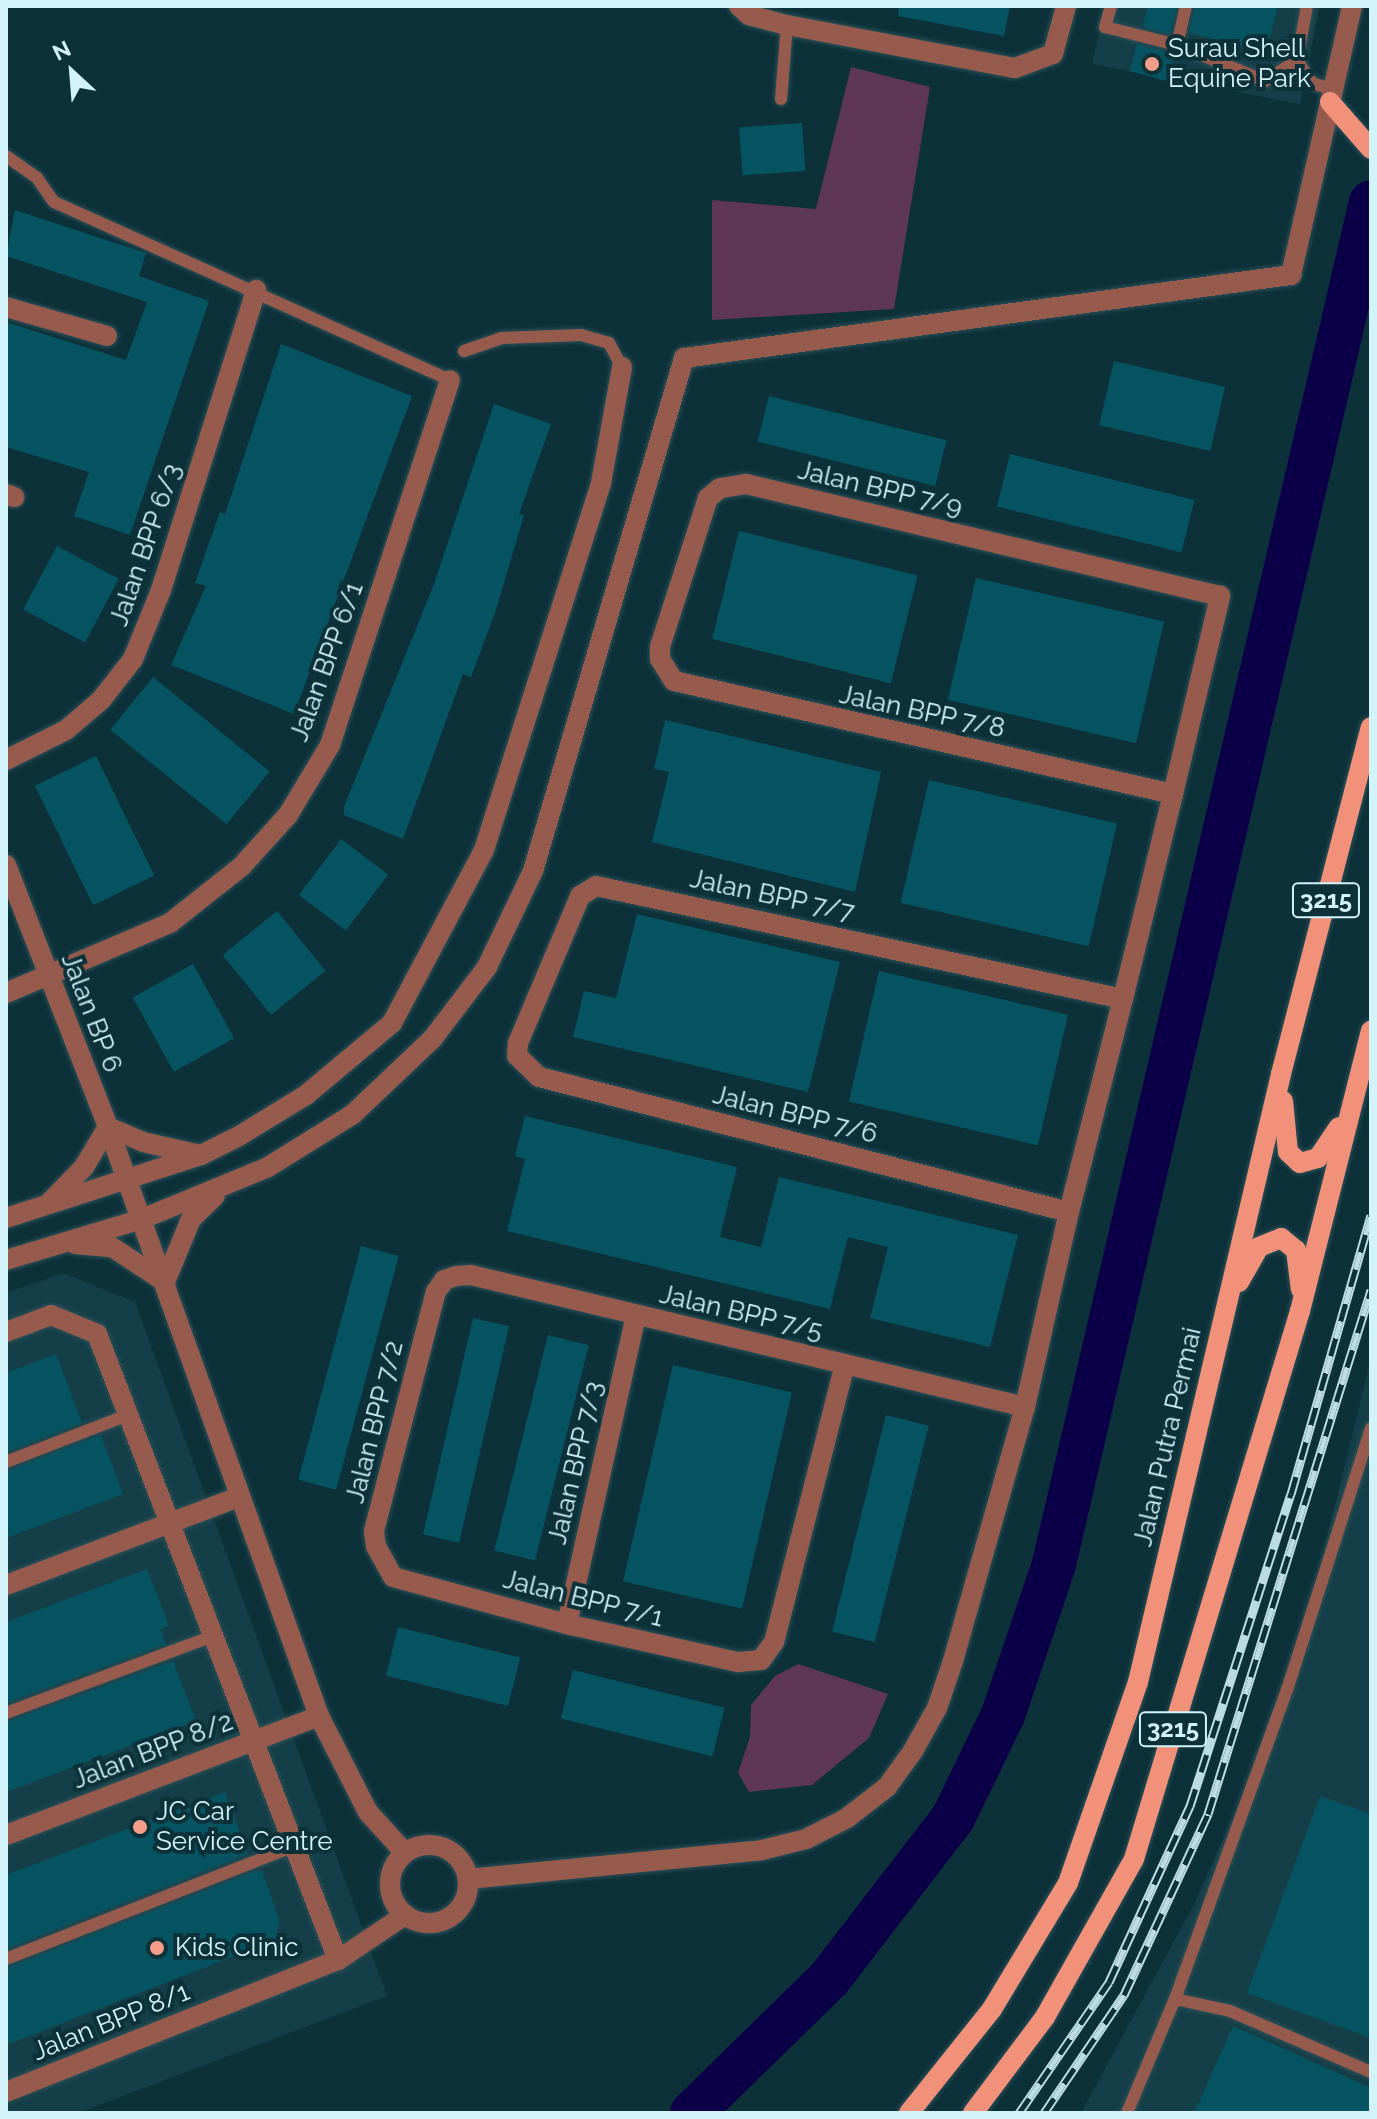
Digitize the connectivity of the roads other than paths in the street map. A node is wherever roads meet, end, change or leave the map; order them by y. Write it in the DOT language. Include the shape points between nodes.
graph roads {
  1 [pos="739,6"];
  2 [pos="1066,6"];
  3 [pos="1111,6"];
  4 [pos="1186,6"];
  5 [pos="1307,6"];
  6 [pos="1352,6"];
  7 [pos="787,25"];
  8 [pos="1177,45"];
  9 [pos="1297,60"];
  10 [pos="1332,96"];
  11 [pos="781,99"];
  12 [pos="1371,149"];
  13 [pos="6,156"];
  14 [pos="256,290"];
  15 [pos="6,307"];
  16 [pos="107,336"];
  17 [pos="464,351"];
  18 [pos="622,367"];
  19 [pos="450,380"];
  20 [pos="665,672"];
  21 [pos="1371,727"];
  22 [pos="6,760"];
  23 [pos="1173,794"];
  24 [pos="6,865"];
  25 [pos="49,977"];
  26 [pos="6,993"];
  27 [pos="1123,999"];
  28 [pos="1371,1031"];
  29 [pos="517,1056"];
  30 [pos="1281,1074"];
  31 [pos="1359,1080"];
  32 [pos="108,1127"];
  33 [pos="201,1155"];
  34 [pos="127,1179"];
  35 [pos="221,1191"];
  36 [pos="47,1205"];
  37 [pos="1069,1212"];
  38 [pos="6,1218"];
  39 [pos="142,1219"];
  40 [pos="57,1244"];
  41 [pos="6,1260"];
  42 [pos="444,1280"];
  43 [pos="165,1282"];
  44 [pos="1300,1311"];
  45 [pos="1224,1314"];
  46 [pos="636,1315"];
  47 [pos="6,1332"];
  48 [pos="845,1364"];
  49 [pos="1025,1407"];
  50 [pos="128,1415"];
  51 [pos="1371,1428"];
  52 [pos="6,1462"];
  53 [pos="239,1497"];
  54 [pos="170,1523"];
  55 [pos="393,1577"];
  56 [pos="6,1585"];
  57 [pos="567,1624"];
  58 [pos="213,1636"];
  59 [pos="6,1713"];
  60 [pos="319,1716"];
  61 [pos="254,1741"];
  62 [pos="6,1835"];
  63 [pos="294,1846"];
  64 [pos="405,1853"];
  65 [pos="468,1879"];
  66 [pos="405,1915"];
  67 [pos="6,1959"];
  68 [pos="338,1960"];
  69 [pos="1175,1999"];
  70 [pos="1371,2072"];
  71 [pos="6,2092"];
  72 [pos="909,2113"];
  73 [pos="973,2113"];
  74 [pos="1127,2113"];
  1 -- 7 [label="street" via="749,15"];
  2 -- 7 [label="street" via="1059,44 1043,61 1015,68"];
  3 -- 8 [label="lane" via="1105,27"];
  4 -- 8 [label="lane"];
  5 -- 9 [label="lane"];
  6 -- 10 [label="street"];
  7 -- 11 [label="lane"];
  8 -- 9 [label="lane" via="1265,81"];
  9 -- 10 [label="lane" via="1312,83"];
  10 -- 12 [label="main road"];
  10 -- 35 [label="street" via="1291,275 684,358 533,871 487,967 433,1038 352,1115"];
  13 -- 14 [label="lane" via="37,178 54,202"];
  14 -- 19 [label="lane"];
  14 -- 22 [label="street, Jalan BPP 6/3" via="161,590 133,659 101,700 66,730"];
  15 -- 16 [label="street"];
  17 -- 18 [label="lane" via="502,338 581,335 609,343"];
  18 -- 33 [label="street" via="601,483 484,850 443,935 392,1023 354,1059 306,1095"];
  19 -- 25 [label="street, Jalan BPP 6/1" via="330,745 288,815 241,867 170,923"];
  20 -- 23 [label="street, Jalan BPP 7/8" via="684,686"];
  20 -- 23 [label="street, Jalan BPP 7/9" via="660,647 701,509 720,488 733,484 1220,596"];
  21 -- 30 [label="main road, Jalan Putra Permai / 3215"];
  23 -- 27 [label="street"];
  24 -- 25 [label="street, Jalan BP 6"];
  25 -- 26 [label="street, Jalan BPP 6/1"];
  25 -- 32 [label="street, Jalan BP 6"];
  27 -- 29 [label="street, Jalan BPP 7/7" via="596,886 580,896"];
  27 -- 37 [label="street"];
  28 -- 31 [label="main road, 3215"];
  29 -- 37 [label="street, Jalan BPP 7/6" via="539,1077"];
  30 -- 31 [label="main road" via="1284,1136 1288,1152 1300,1163 1318,1158 1332,1144"];
  30 -- 45 [label="main road, Jalan Putra Permai / 3215"];
  31 -- 44 [label="main road, 3215"];
  32 -- 33 [label="street" via="143,1142"];
  32 -- 34 [label="street, Jalan BP 6"];
  32 -- 36 [label="street" via="84,1167"];
  33 -- 34 [label="street"];
  34 -- 36 [label="street"];
  34 -- 39 [label="street, Jalan BP 6"];
  35 -- 39 [label="street"];
  35 -- 43 [label="street" via="191,1219"];
  36 -- 38 [label="street"];
  37 -- 49 [label="street"];
  39 -- 40 [label="street"];
  39 -- 43 [label="street, Jalan BP 6"];
  40 -- 41 [label="street"];
  40 -- 43 [label="street" via="112,1247"];
  42 -- 46 [label="street, Jalan BPP 7/5" via="471,1275"];
  42 -- 55 [label="street, Jalan BPP 7/2" via="436,1292 374,1531"];
  43 -- 53 [label="street, Jalan BP 6"];
  44 -- 45 [label="main road" via="1296,1250 1281,1238 1259,1247"];
  44 -- 73 [label="main road, 3215" via="1134,1859 1045,2017"];
  45 -- 72 [label="main road, Jalan Putra Permai / 3215" via="1138,1682 1068,1883 992,2009"];
  46 -- 48 [label="street, Jalan BPP 7/5"];
  46 -- 57 [label="street, Jalan BPP 7/3"];
  47 -- 50 [label="street" via="51,1315 97,1334"];
  48 -- 49 [label="street, Jalan BPP 7/5"];
  48 -- 57 [label="street, Jalan BPP 7/1" via="774,1642 761,1660 738,1662"];
  49 -- 65 [label="street" via="937,1708 887,1787 847,1818 806,1839 762,1850"];
  50 -- 52 [label="lane"];
  50 -- 54 [label="street"];
  51 -- 69 [label="lane" via="1287,1690"];
  53 -- 54 [label="street"];
  53 -- 60 [label="street, Jalan BP 6"];
  54 -- 56 [label="street"];
  54 -- 58 [label="street"];
  55 -- 57 [label="street, Jalan BPP 7/1"];
  58 -- 59 [label="lane"];
  58 -- 61 [label="street"];
  60 -- 61 [label="street, Jalan BPP 8/2"];
  60 -- 64 [label="street, Jalan BP 6" via="368,1812"];
  61 -- 62 [label="street, Jalan BPP 8/2"];
  61 -- 63 [label="street"];
  63 -- 67 [label="lane"];
  63 -- 68 [label="street"];
  64 -- 65 [label="street" via="427,1845 449,1850"];
  64 -- 66 [label="street" via="389,1884"];
  65 -- 66 [label="street" via="454,1914 430,1923"];
  66 -- 68 [label="street, Jalan BPP 8/1"];
  68 -- 71 [label="street, Jalan BPP 8/1"];
  69 -- 70 [label="lane" via="1230,2011"];
  69 -- 74 [label="lane"];
}
